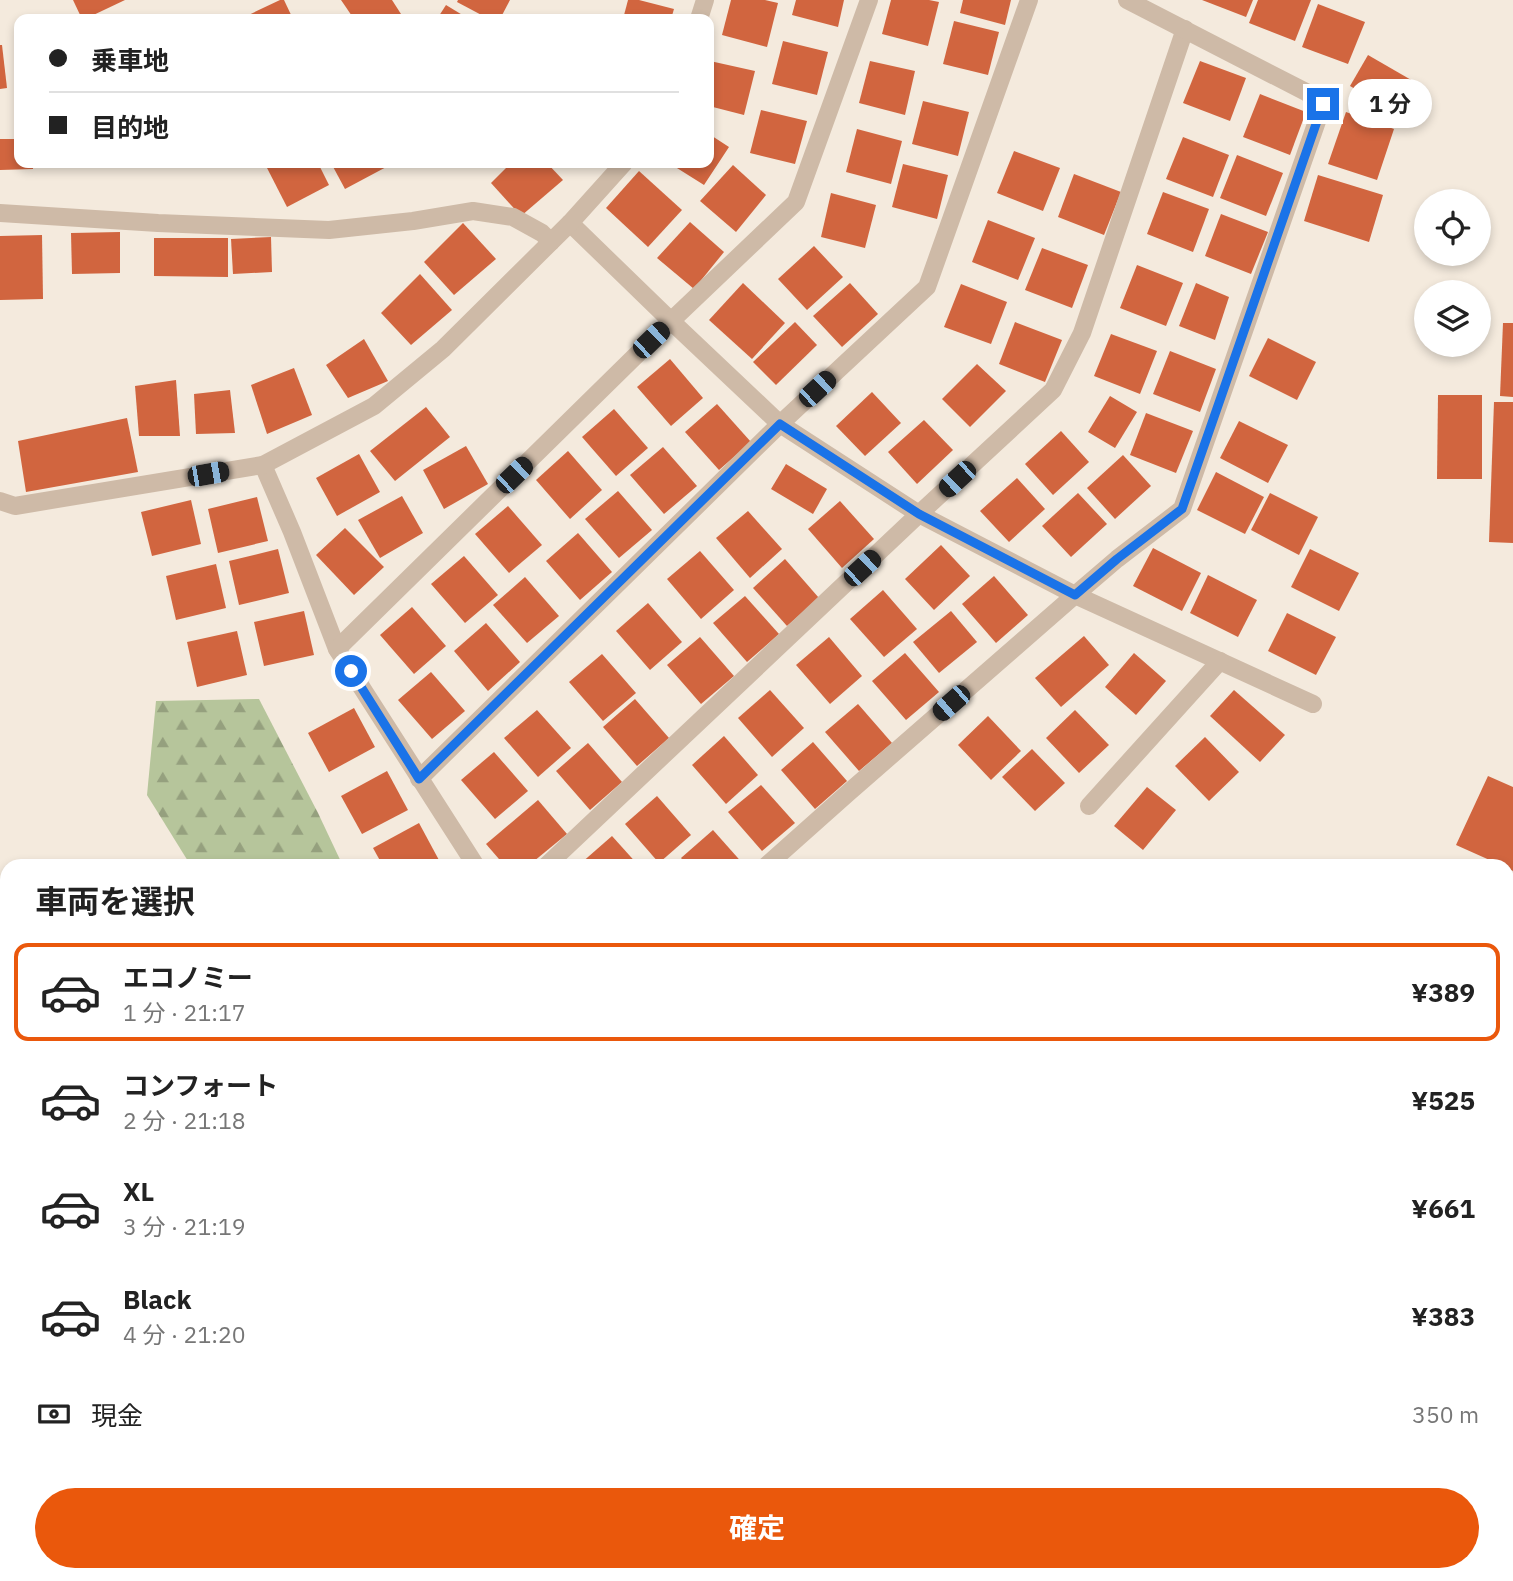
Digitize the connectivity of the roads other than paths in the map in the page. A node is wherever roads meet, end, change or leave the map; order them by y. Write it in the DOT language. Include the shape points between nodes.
graph roads {
  1 [pos="869,0"];
  2 [pos="1029,0"];
  3 [pos="1128,0"];
  4 [pos="1185,29"];
  5 [pos="620,168"];
  6 [pos="0,213"];
  7 [pos="570,223"];
  8 [pos="551,242"];
  9 [pos="671,321"];
  10 [pos="780,424"];
  11 [pos="263,465"];
  12 [pos="0,501"];
  13 [pos="919,514"];
  14 [pos="1075,595"];
  15 [pos="337,649"];
  16 [pos="1220,661"];
  17 [pos="1313,704"];
  18 [pos="419,779"];
  19 [pos="1089,806"];
  20 [pos="471,859"];
  21 [pos="554,859"];
  22 [pos="774,859"];
  1 -- 9 [label="street" via="796,202"];
  2 -- 10 [label="street" via="927,287"];
  3 -- 4 [label="street"];
  4 -- 13 [label="street" via="1082,333 1053,390"];
  4 -- 14 [label="street" via="1323,104 1182,509"];
  5 -- 7 [label="street"];
  6 -- 8 [label="street" via="329,230 472,211 513,217"];
  7 -- 8 [label="street"];
  7 -- 9 [label="street"];
  8 -- 11 [label="street" via="443,349 374,406"];
  9 -- 10 [label="street"];
  9 -- 15 [label="street"];
  10 -- 13 [label="street"];
  10 -- 18 [label="street"];
  11 -- 12 [label="street" via="15,506"];
  11 -- 15 [label="street"];
  13 -- 14 [label="street"];
  13 -- 21 [label="street"];
  14 -- 16 [label="street"];
  14 -- 22 [label="street"];
  15 -- 18 [label="street"];
  16 -- 17 [label="street"];
  16 -- 19 [label="street"];
  18 -- 20 [label="street"];
}
